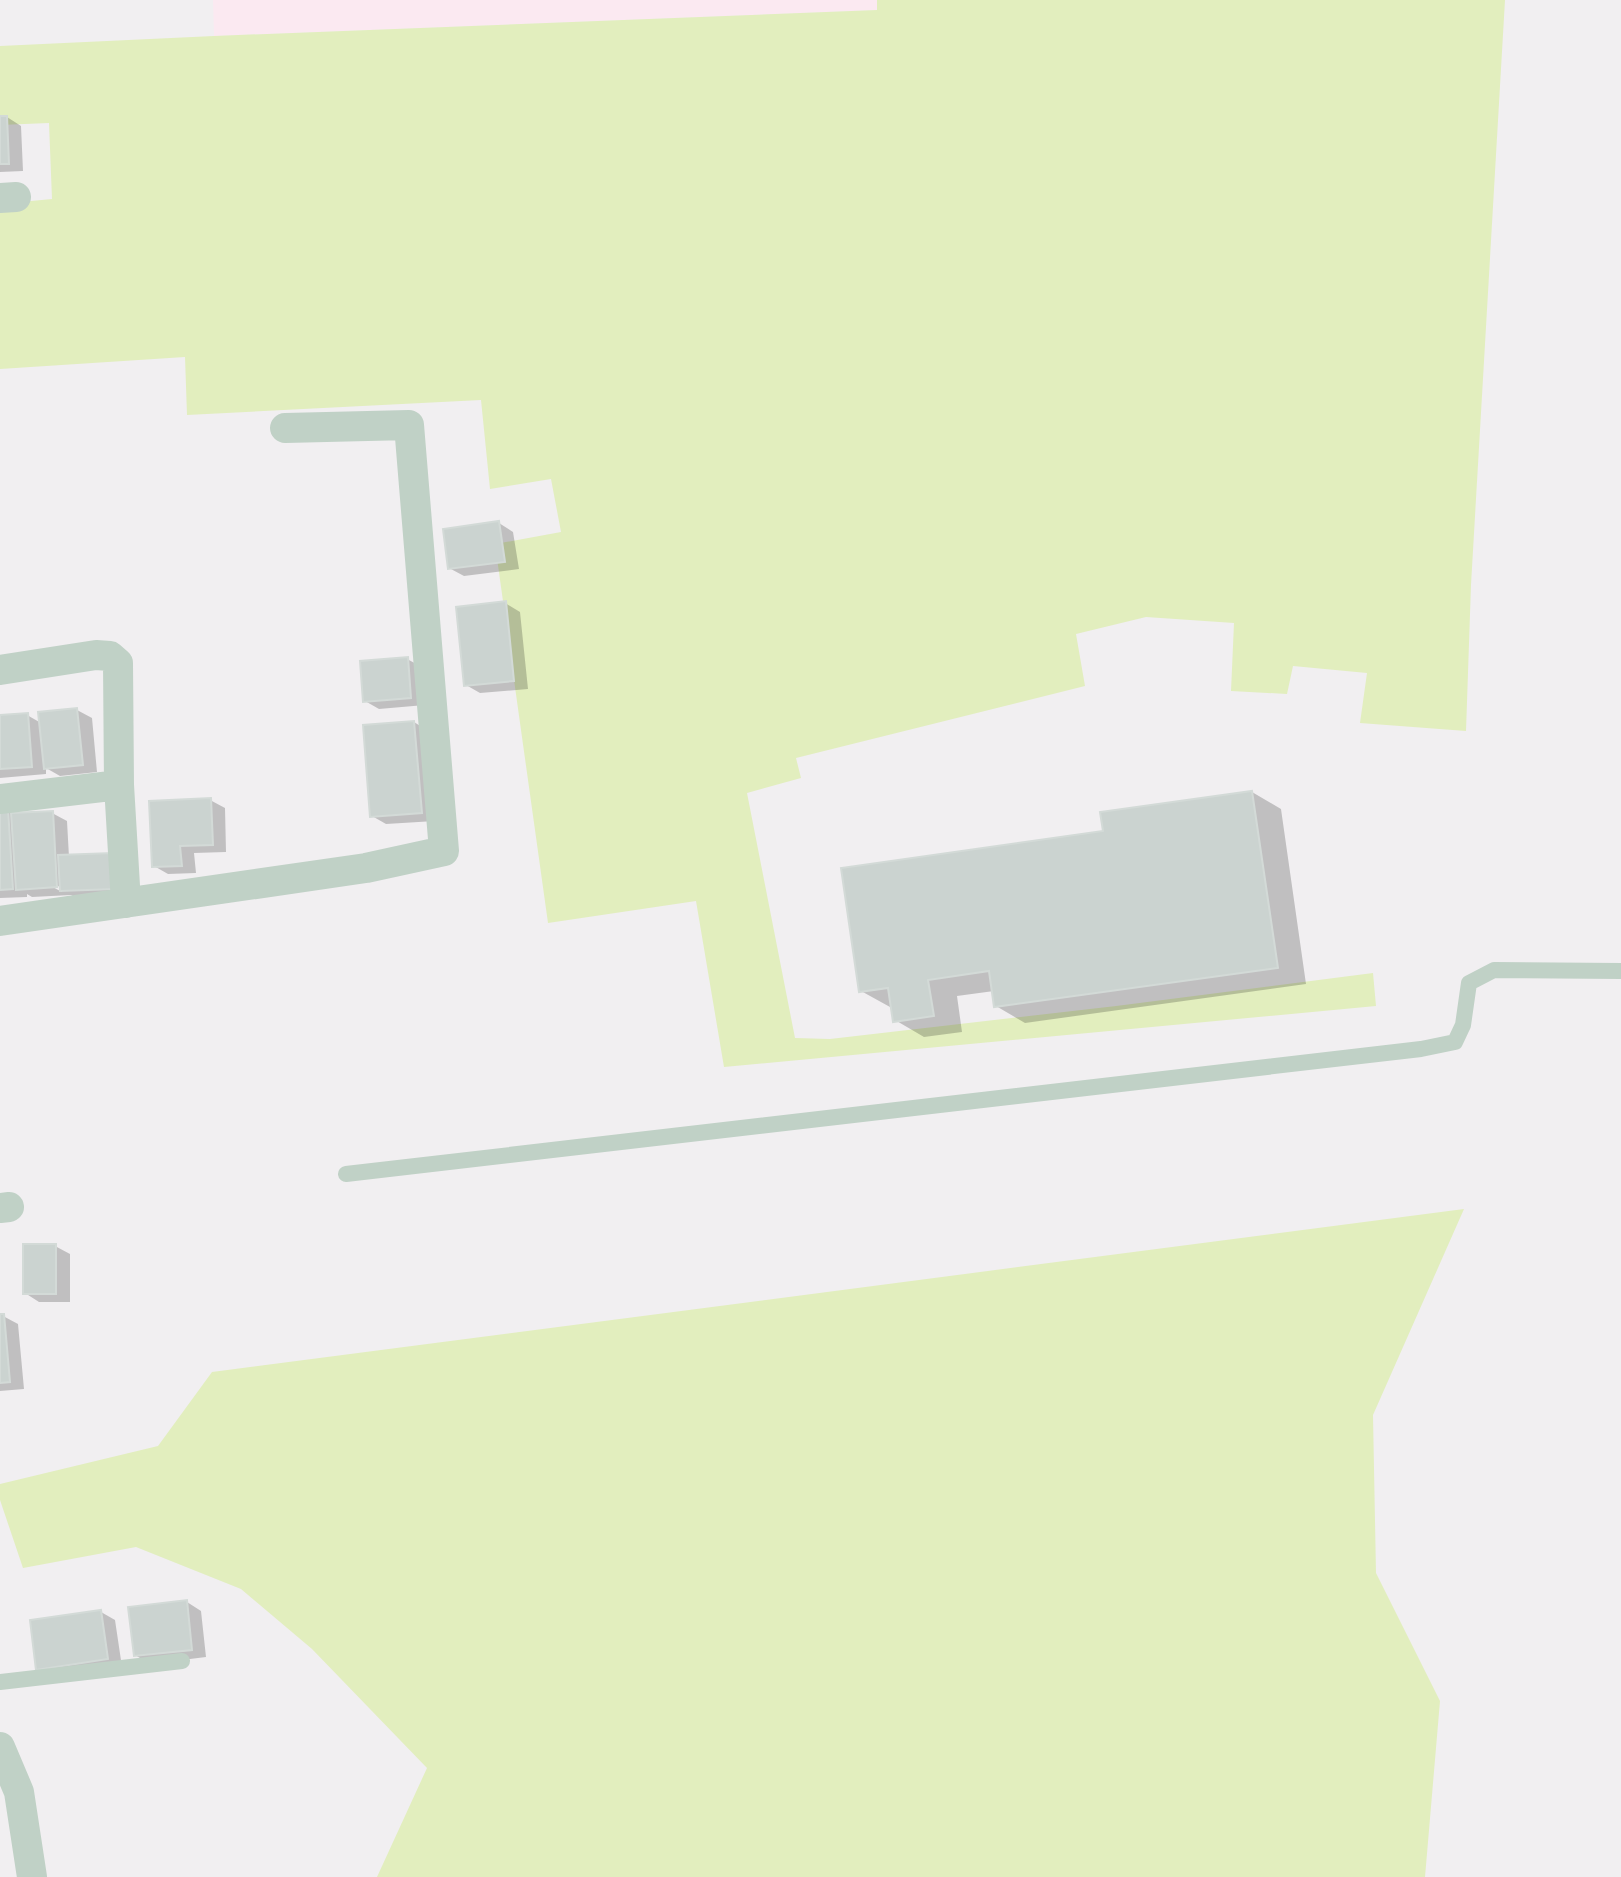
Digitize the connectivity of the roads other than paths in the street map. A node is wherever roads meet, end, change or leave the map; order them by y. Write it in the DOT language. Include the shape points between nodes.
graph roads {
  1 [pos="285,428"];
  2 [pos="0,670"];
  3 [pos="119,785"];
  4 [pos="0,799"];
  5 [pos="126,903"];
  6 [pos="0,921"];
  7 [pos="1621,971"];
  8 [pos="346,1174"];
  9 [pos="182,1661"];
  10 [pos="0,1682"];
  11 [pos="0,1747"];
  12 [pos="32,1877"];
  1 -- 5 [label="street" via="409,425 444,851 366,868"];
  2 -- 3 [label="street" via="96,655 110,656 118,663"];
  3 -- 4 [label="street"];
  3 -- 5 [label="street"];
  5 -- 6 [label="street"];
  7 -- 8 [label="lane" via="1494,971 1469,983 1463,1025 1455,1042 1421,1049"];
  9 -- 10 [label="lane"];
  11 -- 12 [label="street" via="19,1792"];
}
